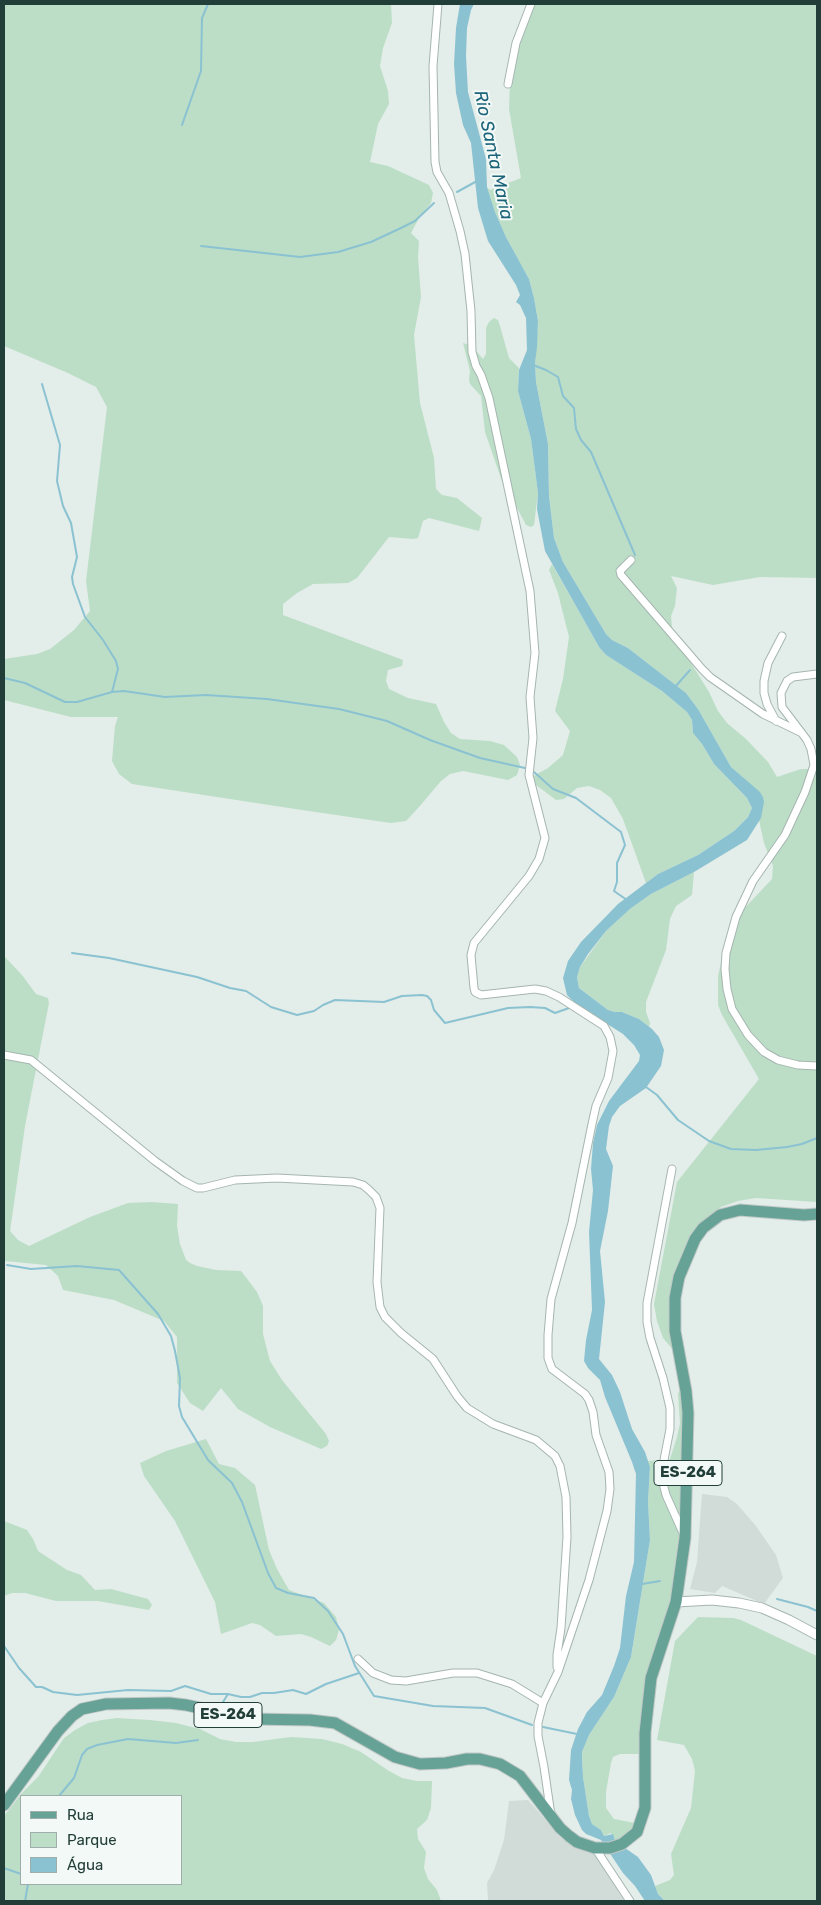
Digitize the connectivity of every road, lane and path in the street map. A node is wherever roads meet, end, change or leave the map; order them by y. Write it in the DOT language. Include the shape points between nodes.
graph roads {
  1 [pos="438,4"];
  2 [pos="531,4"];
  3 [pos="508,84"];
  4 [pos="631,560"];
  5 [pos="782,636"];
  6 [pos="817,674"];
  7 [pos="777,722"];
  8 [pos="801,732"];
  9 [pos="4,1055"];
  10 [pos="817,1066"];
  11 [pos="672,1169"];
  12 [pos="817,1214"];
  13 [pos="685,1538"];
  14 [pos="676,1602"];
  15 [pos="817,1635"];
  16 [pos="358,1659"];
  17 [pos="558,1672"];
  18 [pos="543,1702"];
  19 [pos="4,1805"];
  20 [pos="551,1816"];
  21 [pos="599,1848"];
  22 [pos="630,1901"];
  1 -- 17 [label="street" via="433,66 435,162 449,193 460,231 469,292 472,352 489,398 530,591 535,653 530,697 533,738 529,775 545,838 539,859 528,876 474,943 471,955 474,988 481,995 535,989 546,991 604,1026 613,1051 608,1078 596,1106 572,1223 551,1299 549,1364 589,1400 596,1435 609,1472 610,1489 608,1511 590,1580"];
  2 -- 3 [label="street" via="516,43"];
  4 -- 7 [label="street" via="620,571 621,575 702,669"];
  5 -- 7 [label="street" via="768,662 764,681 767,704"];
  6 -- 8 [label="street" via="793,677 781,693 782,707"];
  7 -- 8 [label="street"];
  8 -- 10 [label="street" via="811,749 812,778 785,834 753,881 736,917 725,969 732,1010 764,1052 778,1060"];
  9 -- 17 [label="street" via="31,1060 155,1161 197,1188 235,1180 277,1178 353,1182 363,1185 376,1197 380,1208 377,1282 380,1307 385,1317 433,1359 467,1408 493,1424 536,1440 555,1456 560,1466 568,1528"];
  11 -- 13 [label="street" via="647,1322 670,1408 663,1482"];
  12 -- 13 [label="main road, ES-264" via="740,1210 720,1215 703,1228 686,1258 679,1277 674,1315 688,1413"];
  13 -- 14 [label="main road, ES-264"];
  14 -- 15 [label="street" via="712,1600 762,1608"];
  14 -- 21 [label="main road, ES-264" via="651,1678 645,1733 645,1808 642,1822 637,1832 622,1844"];
  16 -- 18 [label="street" via="373,1673 391,1680 478,1673 512,1684"];
  17 -- 18 [label="street"];
  18 -- 20 [label="street" via="538,1736"];
  19 -- 20 [label="main road, ES-264" via="58,1731 82,1709 106,1704 151,1703 186,1705 262,1720 335,1723 395,1757 420,1764 446,1764 467,1759 490,1761 520,1776"];
  20 -- 21 [label="main road, ES-264" via="577,1842"];
  21 -- 22 [label="street"];
}
